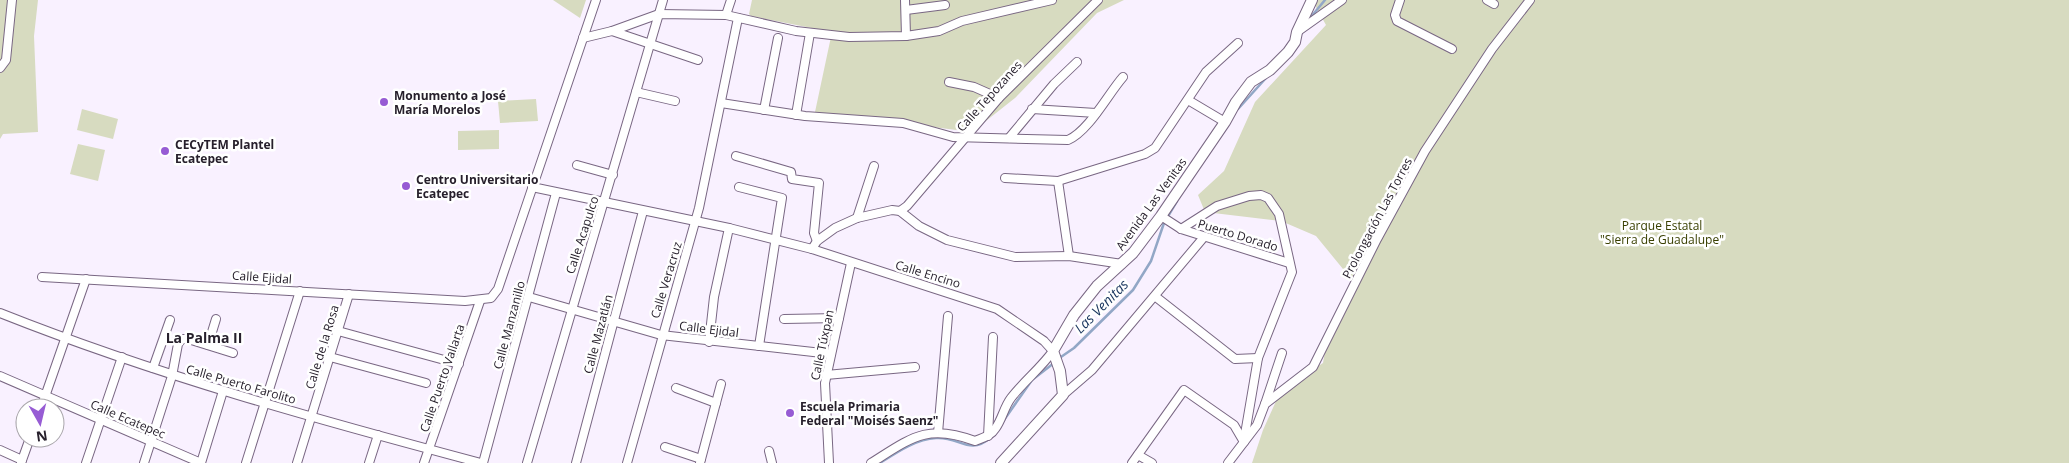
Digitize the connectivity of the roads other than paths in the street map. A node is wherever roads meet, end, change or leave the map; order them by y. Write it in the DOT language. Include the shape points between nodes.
graph roads {
  1 [pos="12,0"];
  2 [pos="596,0"];
  3 [pos="663,0"];
  4 [pos="731,0"];
  5 [pos="905,0"];
  6 [pos="1052,0"];
  7 [pos="1098,0"];
  8 [pos="1312,0"];
  9 [pos="1342,0"];
  10 [pos="1400,0"];
  11 [pos="1530,0"];
  12 [pos="945,6"];
  13 [pos="906,10"];
  14 [pos="659,14"];
  15 [pos="726,15"];
  16 [pos="738,18"];
  17 [pos="612,31"];
  18 [pos="1298,31"];
  19 [pos="810,33"];
  20 [pos="906,36"];
  21 [pos="583,38"];
  22 [pos="778,38"];
  23 [pos="1238,43"];
  24 [pos="650,44"];
  25 [pos="1452,49"];
  26 [pos="698,60"];
  27 [pos="1077,62"];
  28 [pos="0,68"];
  29 [pos="1123,77"];
  30 [pos="950,82"];
  31 [pos="636,92"];
  32 [pos="999,98"];
  33 [pos="1188,100"];
  34 [pos="674,101"];
  35 [pos="721,103"];
  36 [pos="1032,109"];
  37 [pos="764,110"];
  38 [pos="1096,113"];
  39 [pos="796,115"];
  40 [pos="1225,122"];
  41 [pos="967,136"];
  42 [pos="1008,138"];
  43 [pos="736,156"];
  44 [pos="577,165"];
  45 [pos="874,166"];
  46 [pos="613,175"];
  47 [pos="1005,178"];
  48 [pos="1058,181"];
  49 [pos="532,187"];
  50 [pos="739,187"];
  51 [pos="556,193"];
  52 [pos="605,203"];
  53 [pos="643,211"];
  54 [pos="900,211"];
  55 [pos="858,218"];
  56 [pos="1164,218"];
  57 [pos="695,222"];
  58 [pos="729,228"];
  59 [pos="1181,229"];
  60 [pos="1204,237"];
  61 [pos="776,239"];
  62 [pos="817,241"];
  63 [pos="812,249"];
  64 [pos="1069,256"];
  65 [pos="851,263"];
  66 [pos="1289,263"];
  67 [pos="1122,264"];
  68 [pos="42,277"];
  69 [pos="86,279"];
  70 [pos="300,291"];
  71 [pos="349,294"];
  72 [pos="529,297"];
  73 [pos="1156,297"];
  74 [pos="480,301"];
  75 [pos="571,309"];
  76 [pos="0,312"];
  77 [pos="948,316"];
  78 [pos="839,318"];
  79 [pos="216,319"];
  80 [pos="784,319"];
  81 [pos="170,320"];
  82 [pos="613,321"];
  83 [pos="338,331"];
  84 [pos="661,335"];
  85 [pos="64,338"];
  86 [pos="994,338"];
  87 [pos="709,342"];
  88 [pos="208,345"];
  89 [pos="759,346"];
  90 [pos="233,353"];
  91 [pos="1282,353"];
  92 [pos="831,354"];
  93 [pos="122,357"];
  94 [pos="330,357"];
  95 [pos="1056,357"];
  96 [pos="1258,358"];
  97 [pos="459,364"];
  98 [pos="914,366"];
  99 [pos="153,368"];
  100 [pos="826,375"];
  101 [pos="0,376"];
  102 [pos="172,376"];
  103 [pos="426,383"];
  104 [pos="721,384"];
  105 [pos="676,388"];
  106 [pos="223,391"];
  107 [pos="1063,395"];
  108 [pos="45,396"];
  109 [pos="265,402"];
  110 [pos="716,403"];
  111 [pos="1265,404"];
  112 [pos="313,416"];
  113 [pos="99,419"];
  114 [pos="938,433"];
  115 [pos="378,435"];
  116 [pos="988,436"];
  117 [pos="151,441"];
  118 [pos="1244,442"];
  119 [pos="665,447"];
  120 [pos="27,448"];
  121 [pos="429,449"];
  122 [pos="0,450"];
  123 [pos="769,451"];
  124 [pos="1138,455"];
  125 [pos="22,461"];
  126 [pos="700,461"];
  127 [pos="1005,462"];
  128 [pos="86,463"];
  129 [pos="144,463"];
  130 [pos="201,463"];
  131 [pos="246,463"];
  132 [pos="297,463"];
  133 [pos="369,463"];
  134 [pos="424,463"];
  135 [pos="482,463"];
  136 [pos="527,463"];
  137 [pos="576,463"];
  138 [pos="627,463"];
  139 [pos="772,463"];
  140 [pos="829,463"];
  141 [pos="871,463"];
  142 [pos="1132,463"];
  143 [pos="1152,463"];
  144 [pos="1228,463"];
  1 -- 28 [label="street" via="6,60"];
  2 -- 21 [label="street"];
  3 -- 14 [label="street, Calle Acapulco"];
  4 -- 15 [label="street"];
  5 -- 13 [label="street"];
  6 -- 20 [label="street" via="962,21 939,31"];
  7 -- 32 [label="street, Calle Tepozanes"];
  8 -- 18 [label="main road, Avenida Las Venitas"];
  9 -- 18 [label="street"];
  10 -- 25 [label="street" via="1395,15 1397,21"];
  11 -- 111 [label="street, Prolongación Las Torres" via="1492,49 1425,151 1313,367"];
  12 -- 13 [label="street"];
  13 -- 20 [label="street"];
  14 -- 15 [label="street"];
  14 -- 17 [label="street"];
  14 -- 24 [label="street, Calle Acapulco"];
  15 -- 16 [label="street"];
  16 -- 19 [label="street"];
  16 -- 35 [label="street, Calle Veracruz"];
  17 -- 21 [label="street"];
  17 -- 24 [label="street"];
  18 -- 40 [label="main road, Avenida Las Venitas" via="1288,52 1270,70 1251,82"];
  19 -- 20 [label="street" via="849,37"];
  19 -- 39 [label="street"];
  21 -- 49 [label="street"];
  22 -- 37 [label="street"];
  23 -- 33 [label="street" via="1206,72"];
  24 -- 26 [label="street"];
  24 -- 31 [label="street, Calle Acapulco"];
  27 -- 36 [label="street"];
  29 -- 38 [label="street"];
  30 -- 32 [label="street" via="974,87"];
  31 -- 34 [label="street"];
  31 -- 46 [label="street, Calle Acapulco"];
  32 -- 41 [label="street, Calle Tepozanes"];
  33 -- 40 [label="street"];
  33 -- 48 [label="street" via="1155,148 1146,154"];
  35 -- 37 [label="street"];
  35 -- 57 [label="street, Calle Veracruz"];
  36 -- 38 [label="street"];
  36 -- 42 [label="street"];
  37 -- 39 [label="street"];
  38 -- 42 [label="street" via="1076,136 1068,140"];
  39 -- 41 [label="street" via="903,123 953,137"];
  40 -- 56 [label="main road, Avenida Las Venitas"];
  41 -- 42 [label="street"];
  41 -- 54 [label="street, Calle Tepozanes"];
  43 -- 62 [label="street" via="791,172 792,179 819,183 814,233"];
  44 -- 46 [label="street"];
  45 -- 55 [label="street"];
  46 -- 52 [label="street, Calle Acapulco"];
  47 -- 48 [label="street"];
  48 -- 64 [label="street"];
  49 -- 51 [label="street, Calle Encino"];
  49 -- 74 [label="street" via="498,289 491,298"];
  50 -- 61 [label="street" via="782,198"];
  51 -- 52 [label="street, Calle Encino"];
  51 -- 72 [label="street, Calle Manzanillo"];
  52 -- 53 [label="street, Calle Encino"];
  52 -- 75 [label="street, Calle Acapulco"];
  53 -- 57 [label="street, Calle Encino"];
  53 -- 82 [label="street, Calle Mazatlán"];
  54 -- 55 [label="street"];
  54 -- 64 [label="street" via="919,226 947,240 1014,257"];
  55 -- 62 [label="street" via="835,228"];
  56 -- 59 [label="street, Puerto Dorado"];
  56 -- 67 [label="main road, Avenida Las Venitas"];
  57 -- 58 [label="street, Calle Encino"];
  57 -- 84 [label="street, Calle Veracruz"];
  58 -- 61 [label="street, Calle Encino"];
  58 -- 87 [label="street" via="714,297"];
  59 -- 60 [label="street, Puerto Dorado"];
  59 -- 66 [label="street, Puerto Dorado" via="1217,206 1261,195 1268,198 1279,214"];
  60 -- 66 [label="street, Puerto Dorado"];
  60 -- 73 [label="street"];
  61 -- 63 [label="street, Calle Encino"];
  61 -- 89 [label="street"];
  62 -- 63 [label="street"];
  63 -- 65 [label="street, Calle Encino"];
  64 -- 67 [label="street"];
  65 -- 78 [label="street, Calle Túxpan"];
  65 -- 95 [label="street, Calle Encino" via="997,309 1044,341"];
  66 -- 96 [label="street, Puerto Dorado" via="1292,272"];
  67 -- 95 [label="main road, Avenida Las Venitas" via="1097,286 1074,315"];
  68 -- 69 [label="street, Calle Ejidal"];
  69 -- 70 [label="street, Calle Ejidal"];
  69 -- 85 [label="street"];
  70 -- 71 [label="street, Calle Ejidal"];
  70 -- 109 [label="street"];
  71 -- 74 [label="street, Calle Ejidal"];
  71 -- 83 [label="street, Calle de la Rosa"];
  72 -- 75 [label="street, Calle Ejidal"];
  72 -- 135 [label="street, Calle Manzanillo"];
  73 -- 96 [label="street" via="1235,359"];
  73 -- 107 [label="street" via="1092,370"];
  74 -- 97 [label="street, Calle Puerto Vallarta"];
  75 -- 82 [label="street, Calle Ejidal"];
  75 -- 136 [label="street, Calle Acapulco"];
  76 -- 85 [label="street, Calle Puerto Farolito"];
  77 -- 114 [label="street"];
  78 -- 80 [label="street"];
  78 -- 92 [label="street, Calle Túxpan"];
  79 -- 88 [label="street"];
  81 -- 99 [label="street"];
  82 -- 84 [label="street, Calle Ejidal"];
  82 -- 137 [label="street, Calle Mazatlán"];
  83 -- 94 [label="street, Calle de la Rosa"];
  83 -- 97 [label="street"];
  84 -- 87 [label="street, Calle Ejidal"];
  84 -- 138 [label="street, Calle Veracruz"];
  85 -- 93 [label="street, Calle Puerto Farolito"];
  85 -- 108 [label="street"];
  86 -- 116 [label="street"];
  87 -- 89 [label="street, Calle Ejidal"];
  88 -- 90 [label="street"];
  88 -- 102 [label="street" via="182,339 178,344"];
  89 -- 92 [label="street, Calle Ejidal"];
  91 -- 111 [label="street"];
  92 -- 100 [label="street, Calle Túxpan"];
  93 -- 99 [label="street, Calle Puerto Farolito"];
  93 -- 113 [label="street"];
  94 -- 103 [label="street"];
  94 -- 112 [label="street, Calle de la Rosa"];
  95 -- 107 [label="main road"];
  95 -- 116 [label="street, Avenida Las Venitas" via="1020,386 995,430"];
  96 -- 118 [label="street"];
  97 -- 121 [label="street, Calle Puerto Vallarta"];
  98 -- 100 [label="street"];
  99 -- 102 [label="street, Calle Puerto Farolito"];
  100 -- 140 [label="street, Calle Túxpan"];
  101 -- 108 [label="street, Calle Ecatepec"];
  102 -- 106 [label="street, Calle Puerto Farolito"];
  102 -- 117 [label="street"];
  104 -- 110 [label="street"];
  105 -- 110 [label="street"];
  106 -- 109 [label="street, Calle Puerto Farolito"];
  106 -- 130 [label="street"];
  107 -- 127 [label="main road"];
  108 -- 113 [label="street, Calle Ecatepec"];
  109 -- 112 [label="street, Calle Puerto Farolito"];
  109 -- 131 [label="street"];
  110 -- 126 [label="street"];
  111 -- 118 [label="street, Prolongación Las Torres"];
  112 -- 115 [label="street, Calle Puerto Farolito"];
  112 -- 132 [label="street, Calle de la Rosa"];
  113 -- 117 [label="street, Calle Ecatepec"];
  113 -- 128 [label="street"];
  114 -- 116 [label="street" via="952,433 975,441"];
  114 -- 141 [label="street" via="918,436"];
  115 -- 121 [label="street, Calle Puerto Farolito"];
  115 -- 133 [label="street"];
  117 -- 129 [label="street"];
  117 -- 130 [label="street, Calle Ecatepec"];
  118 -- 124 [label="street" via="1234,425 1184,390"];
  118 -- 144 [label="street, Prolongación Las Torres"];
  119 -- 126 [label="street"];
  120 -- 125 [label="street"];
  121 -- 134 [label="street, Calle Puerto Vallarta"];
  121 -- 135 [label="street, Calle Puerto Farolito"];
  122 -- 125 [label="street"];
  123 -- 139 [label="street"];
  124 -- 142 [label="street"];
  124 -- 143 [label="street"];
}
